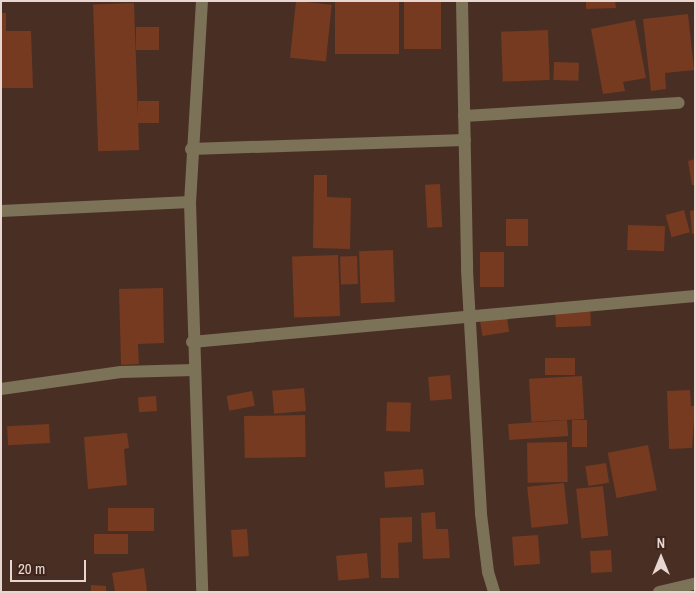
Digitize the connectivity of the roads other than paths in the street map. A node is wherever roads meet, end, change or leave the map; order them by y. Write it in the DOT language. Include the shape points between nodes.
graph roads {
  1 [pos="202,1"];
  2 [pos="462,1"];
  3 [pos="679,104"];
  4 [pos="464,116"];
  5 [pos="465,140"];
  6 [pos="191,149"];
  7 [pos="190,202"];
  8 [pos="1,211"];
  9 [pos="695,296"];
  10 [pos="470,316"];
  11 [pos="192,342"];
  12 [pos="194,370"];
  13 [pos="1,389"];
  14 [pos="695,584"];
  15 [pos="202,592"];
  16 [pos="494,592"];
  17 [pos="659,592"];
  1 -- 6 [label="street"];
  2 -- 4 [label="street"];
  3 -- 4 [label="street"];
  4 -- 5 [label="street"];
  5 -- 6 [label="street"];
  5 -- 10 [label="street"];
  6 -- 7 [label="street"];
  7 -- 8 [label="street"];
  7 -- 11 [label="street"];
  9 -- 10 [label="street"];
  10 -- 11 [label="street"];
  10 -- 16 [label="street" via="481,514 488,572"];
  11 -- 12 [label="street"];
  12 -- 13 [label="street" via="121,372"];
  12 -- 15 [label="street"];
  14 -- 17 [label="street"];
}
